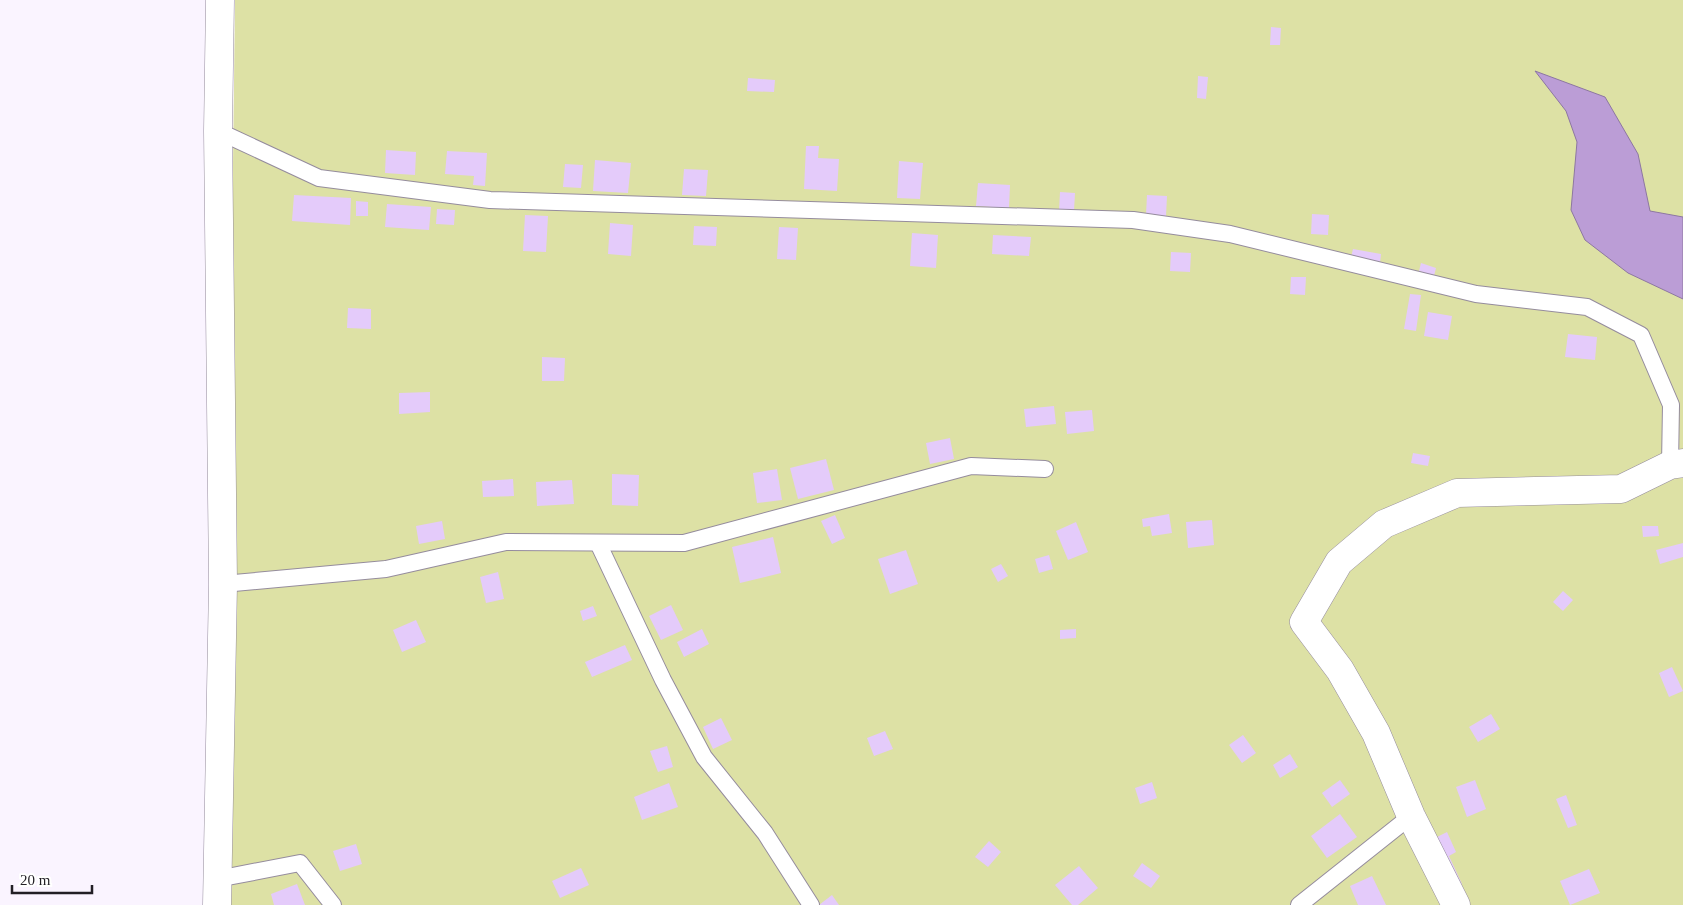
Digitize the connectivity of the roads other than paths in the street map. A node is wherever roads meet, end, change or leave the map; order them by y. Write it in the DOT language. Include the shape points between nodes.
graph roads {
  1 [pos="220,0"];
  2 [pos="218,132"];
  3 [pos="1676,464"];
  4 [pos="1045,469"];
  5 [pos="598,543"];
  6 [pos="223,584"];
  7 [pos="1411,816"];
  8 [pos="217,892"];
  9 [pos="333,905"];
  10 [pos="811,905"];
  11 [pos="1299,905"];
  12 [pos="1456,905"];
  1 -- 2 [label="street"];
  2 -- 3 [label="lane" via="319,178 490,200 1133,220 1230,234 1476,294 1587,307 1642,335 1671,404"];
  2 -- 6 [label="street"];
  3 -- 7 [label="street" via="1621,489 1457,493 1384,524 1339,562 1304,622 1340,670 1376,733"];
  4 -- 5 [label="lane" via="971,466 684,543"];
  5 -- 6 [label="lane" via="506,542 386,569"];
  5 -- 10 [label="lane" via="663,680 704,757 764,834"];
  6 -- 8 [label="street"];
  7 -- 11 [label="lane"];
  7 -- 12 [label="street"];
  8 -- 9 [label="lane" via="300,863"];
}
